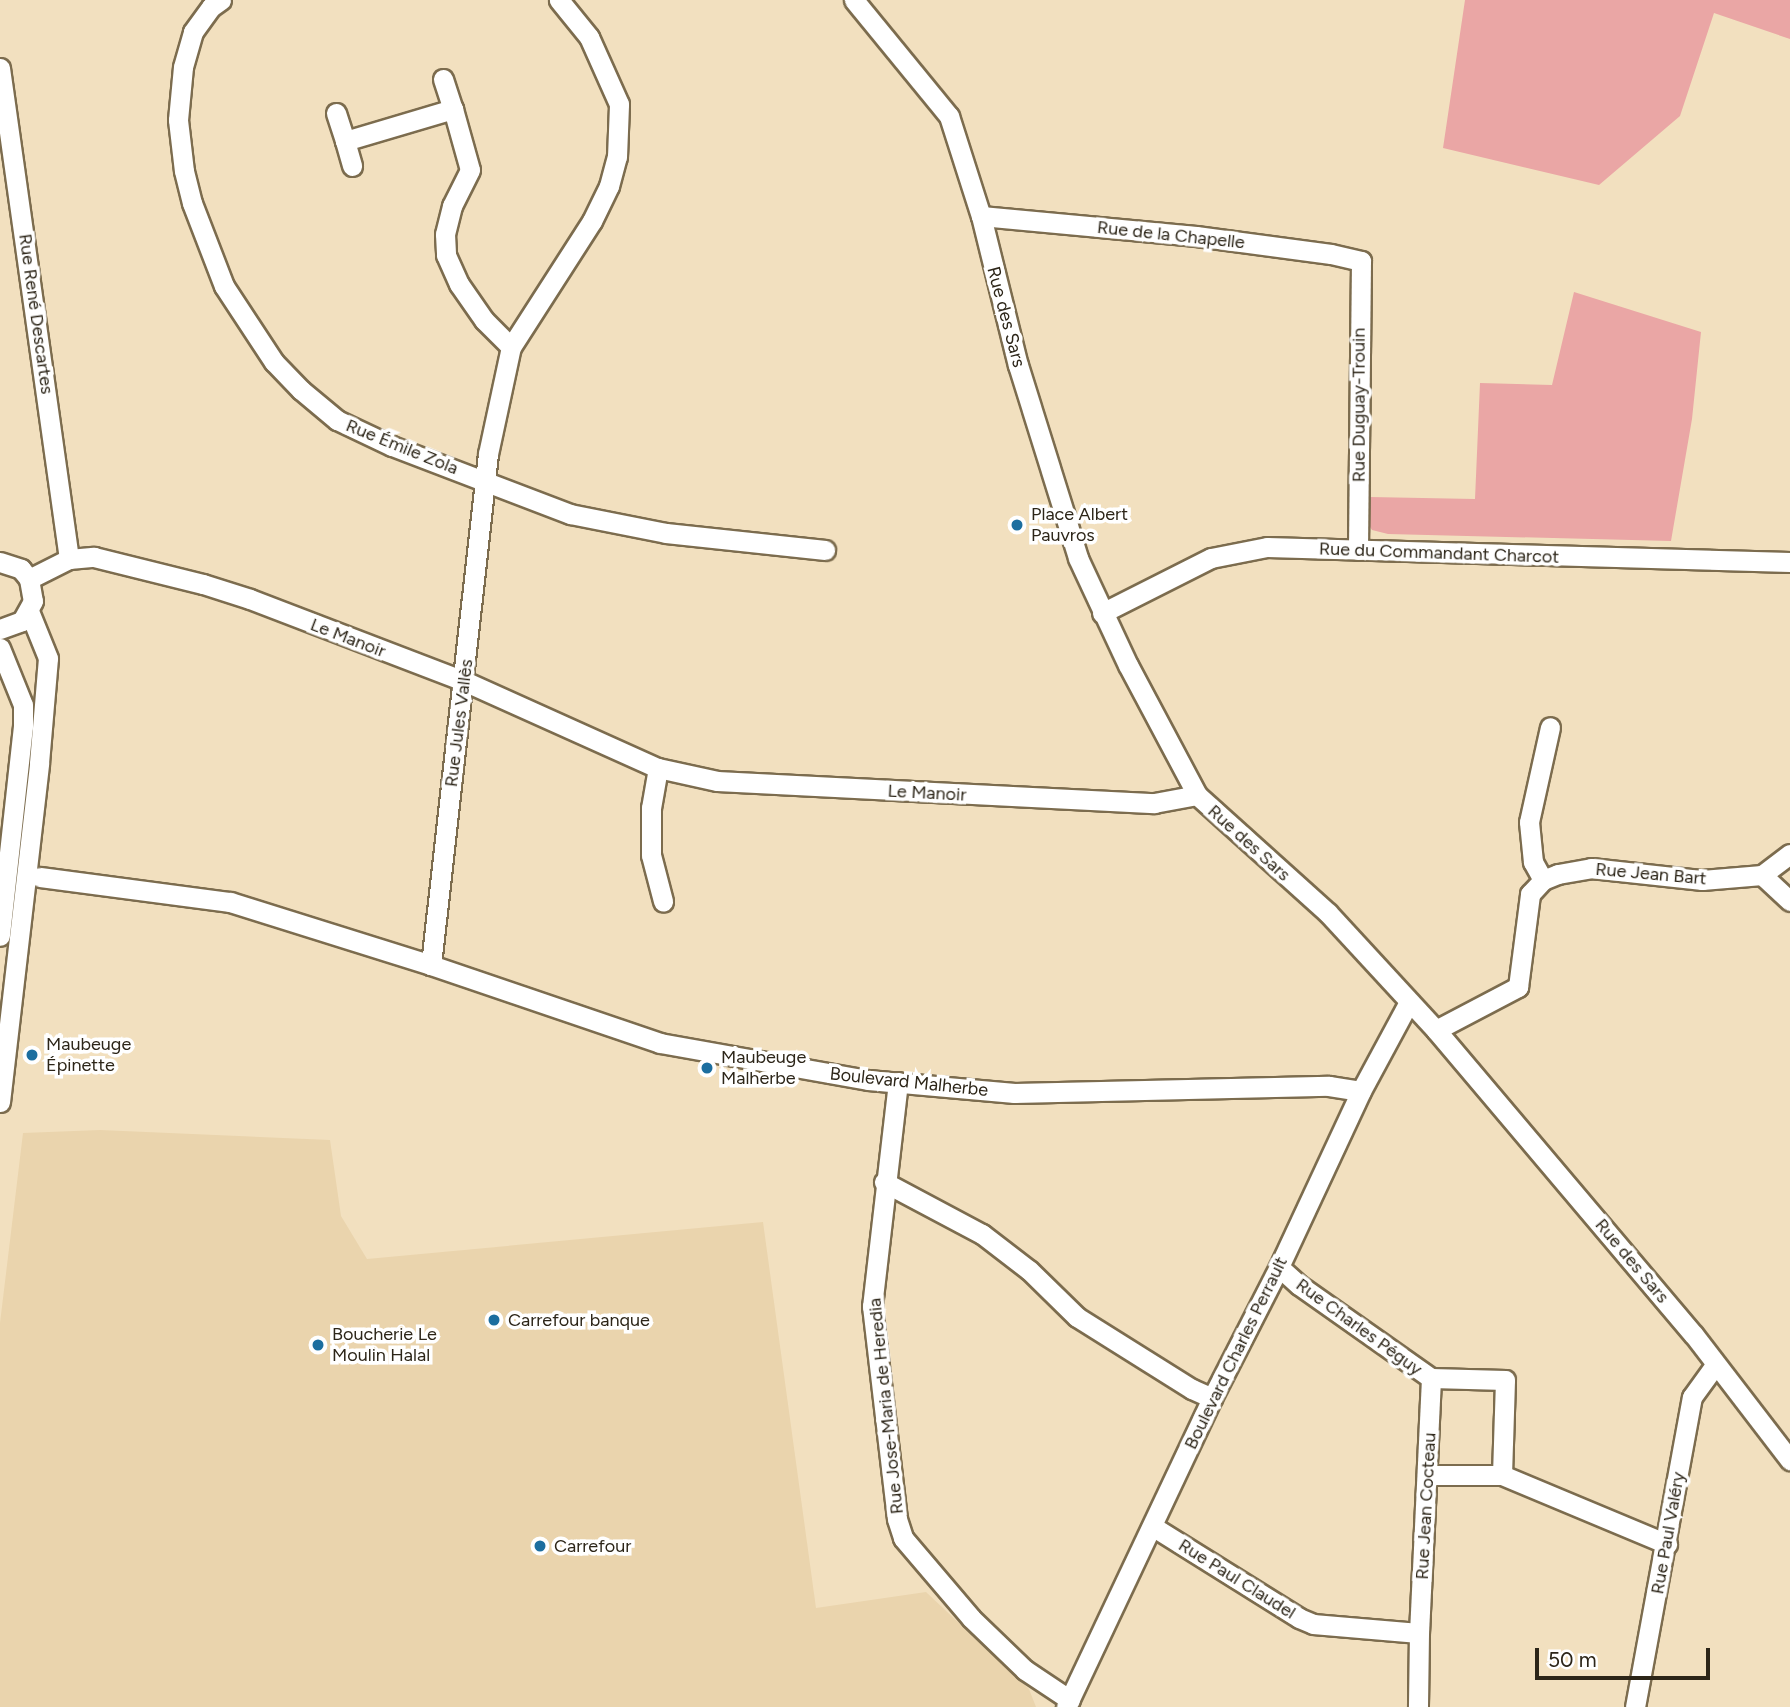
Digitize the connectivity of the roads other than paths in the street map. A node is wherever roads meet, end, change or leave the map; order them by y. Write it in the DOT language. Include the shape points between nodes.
graph roads {
  1 [pos="221,0"];
  2 [pos="559,0"];
  3 [pos="854,0"];
  4 [pos="0,68"];
  5 [pos="443,79"];
  6 [pos="453,109"];
  7 [pos="336,113"];
  8 [pos="345,141"];
  9 [pos="7,153"];
  10 [pos="352,166"];
  11 [pos="981,216"];
  12 [pos="1361,261"];
  13 [pos="511,347"];
  14 [pos="485,481"];
  15 [pos="825,550"];
  16 [pos="1358,550"];
  17 [pos="69,559"];
  18 [pos="0,562"];
  19 [pos="1790,562"];
  20 [pos="29,579"];
  21 [pos="29,611"];
  22 [pos="1102,612"];
  23 [pos="0,629"];
  24 [pos="0,648"];
  25 [pos="464,681"];
  26 [pos="1550,727"];
  27 [pos="658,768"];
  28 [pos="1197,795"];
  29 [pos="1790,854"];
  30 [pos="1762,875"];
  31 [pos="40,877"];
  32 [pos="1543,880"];
  33 [pos="663,901"];
  34 [pos="1790,901"];
  35 [pos="0,936"];
  36 [pos="431,965"];
  37 [pos="1409,1002"];
  38 [pos="1436,1030"];
  39 [pos="898,1082"];
  40 [pos="1361,1091"];
  41 [pos="0,1102"];
  42 [pos="884,1182"];
  43 [pos="1279,1267"];
  44 [pos="1715,1365"];
  45 [pos="1431,1378"];
  46 [pos="1212,1398"];
  47 [pos="1790,1460"];
  48 [pos="1429,1475"];
  49 [pos="1502,1475"];
  50 [pos="1152,1526"];
  51 [pos="1667,1544"];
  52 [pos="1419,1633"];
  53 [pos="1068,1703"];
  54 [pos="1418,1707"];
  55 [pos="1635,1707"];
  1 -- 14 [label="street, Rue Émile Zola" via="193,32 183,67 178,120 192,203 224,286 274,362 337,420"];
  2 -- 13 [label="street" via="589,37 619,104 617,157 592,221"];
  3 -- 11 [label="street, Rue des Sars" via="949,116"];
  4 -- 9 [label="street, Rue René Descartes"];
  5 -- 6 [label="street"];
  6 -- 8 [label="street"];
  6 -- 13 [label="street" via="470,170 452,206 445,234 446,255 478,311"];
  7 -- 8 [label="street"];
  8 -- 10 [label="street"];
  9 -- 17 [label="street, Rue René Descartes"];
  11 -- 12 [label="street, Rue de la Chapelle" via="1196,236"];
  11 -- 22 [label="street, Rue des Sars" via="1018,365 1078,558"];
  12 -- 16 [label="street, Rue Duguay-Trouin"];
  13 -- 14 [label="street"];
  14 -- 15 [label="street, Rue Émile Zola" via="570,514 613,525"];
  14 -- 25 [label="street, Rue Jules Vallès"];
  16 -- 19 [label="street, Rue du Commandant Charcot"];
  16 -- 22 [label="street, Rue du Commandant Charcot" via="1267,547 1211,558"];
  17 -- 20 [label="street, Le Manoir"];
  17 -- 25 [label="street, Le Manoir" via="94,557 215,588"];
  18 -- 20 [label="street" via="21,569"];
  20 -- 21 [label="street" via="33,589"];
  21 -- 23 [label="street" via="22,621"];
  21 -- 41 [label="street" via="48,658"];
  22 -- 28 [label="street, Rue des Sars"];
  24 -- 35 [label="street" via="23,705"];
  25 -- 27 [label="street, Le Manoir"];
  25 -- 36 [label="street, Rue Jules Vallès"];
  26 -- 32 [label="street" via="1529,822 1533,862"];
  27 -- 28 [label="street, Le Manoir" via="717,781 765,785 1154,803"];
  27 -- 33 [label="street" via="651,808 651,855"];
  28 -- 37 [label="street, Rue des Sars" via="1328,913"];
  29 -- 30 [label="street"];
  30 -- 32 [label="street, Rue Jean Bart" via="1702,880 1591,868"];
  30 -- 34 [label="street"];
  31 -- 36 [label="street, Boulevard Malherbe" via="230,902"];
  32 -- 38 [label="street" via="1530,894 1518,987"];
  36 -- 39 [label="street, Boulevard Malherbe" via="660,1043"];
  37 -- 38 [label="street, Rue des Sars"];
  37 -- 40 [label="street, Boulevard Charles Perrault"];
  38 -- 44 [label="street, Rue des Sars"];
  39 -- 40 [label="street, Boulevard Malherbe" via="1014,1093 1329,1087"];
  39 -- 42 [label="street, Rue Jose-Maria de Heredia"];
  40 -- 43 [label="street, Boulevard Charles Perrault"];
  42 -- 46 [label="street" via="982,1234 1077,1317"];
  42 -- 53 [label="street, Rue Jose-Maria de Heredia" via="872,1306 903,1538 980,1626"];
  43 -- 45 [label="street, Rue Charles Péguy"];
  43 -- 46 [label="street, Boulevard Charles Perrault"];
  44 -- 47 [label="street, Rue des Sars"];
  44 -- 51 [label="street, Rue Paul Valéry" via="1692,1397"];
  45 -- 48 [label="street, Rue Jean Cocteau"];
  45 -- 49 [label="street, Rue Charles Péguy" via="1505,1381"];
  46 -- 50 [label="street, Boulevard Charles Perrault"];
  48 -- 49 [label="street"];
  48 -- 52 [label="street, Rue Jean Cocteau"];
  49 -- 51 [label="street"];
  50 -- 52 [label="street, Rue Paul Claudel" via="1306,1621"];
  50 -- 53 [label="street, Boulevard Charles Perrault"];
  51 -- 55 [label="street, Rue Paul Valéry"];
  52 -- 54 [label="street"];
}
